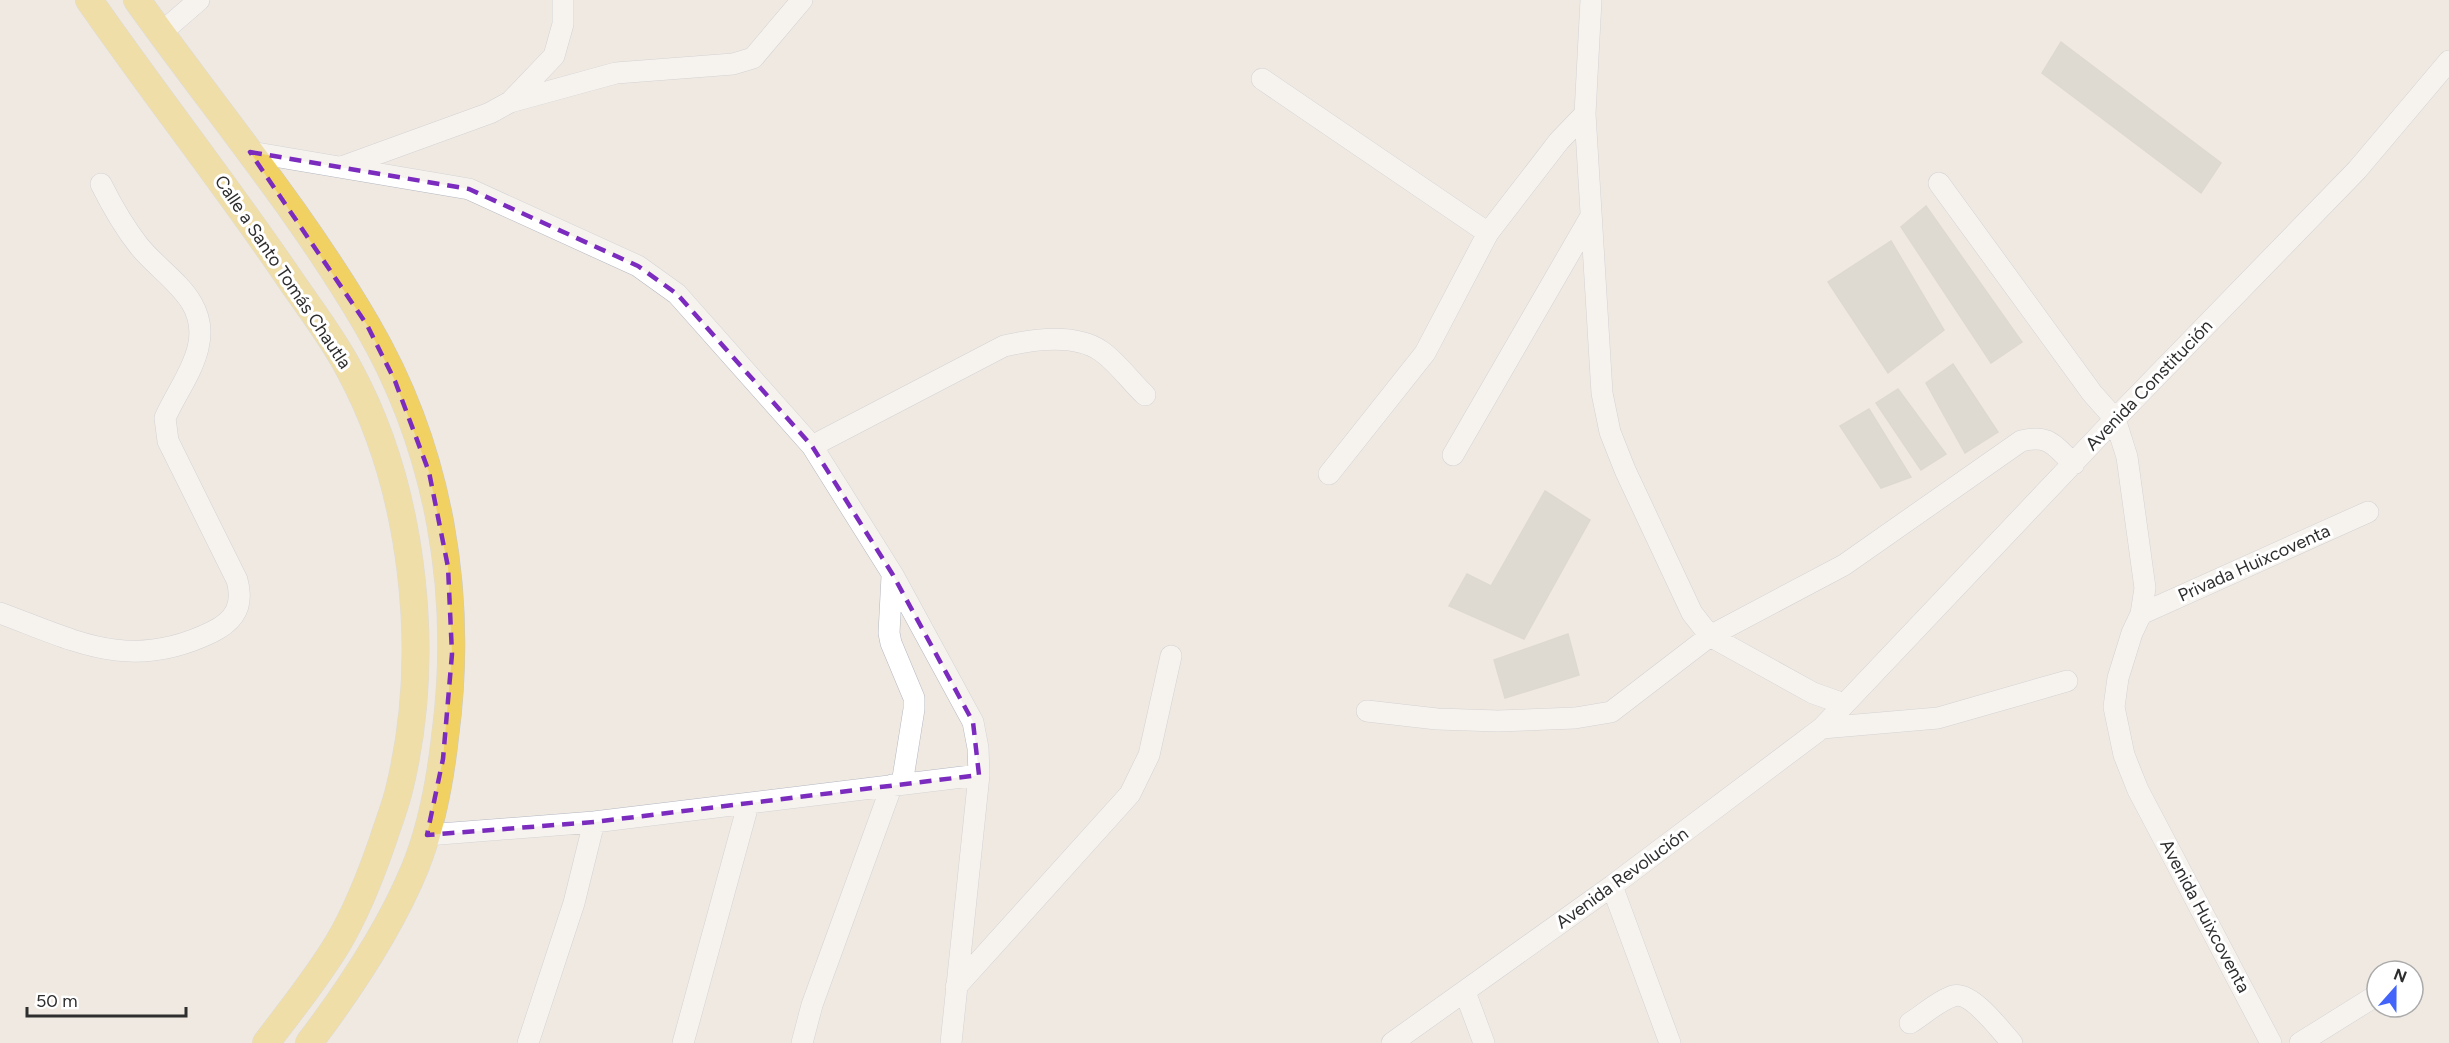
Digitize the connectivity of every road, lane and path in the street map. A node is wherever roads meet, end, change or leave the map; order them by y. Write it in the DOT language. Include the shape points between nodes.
graph roads {
  1 [pos="88,0"];
  2 [pos="137,0"];
  3 [pos="199,0"];
  4 [pos="563,0"];
  5 [pos="802,0"];
  6 [pos="1591,0"];
  7 [pos="161,33"];
  8 [pos="2449,61"];
  9 [pos="1262,79"];
  10 [pos="510,102"];
  11 [pos="1585,114"];
  12 [pos="250,152"];
  13 [pos="342,167"];
  14 [pos="1939,183"];
  15 [pos="101,184"];
  16 [pos="1591,216"];
  17 [pos="1488,233"];
  18 [pos="1145,395"];
  19 [pos="2115,419"];
  20 [pos="812,446"];
  21 [pos="1453,455"];
  22 [pos="2074,464"];
  23 [pos="1329,474"];
  24 [pos="2368,512"];
  25 [pos="892,575"];
  26 [pos="0,612"];
  27 [pos="2141,614"];
  28 [pos="1710,636"];
  29 [pos="1171,656"];
  30 [pos="2067,681"];
  31 [pos="1844,704"];
  32 [pos="1367,711"];
  33 [pos="1822,728"];
  34 [pos="979,775"];
  35 [pos="897,784"];
  36 [pos="748,805"];
  37 [pos="594,822"];
  38 [pos="427,835"];
  39 [pos="1612,886"];
  40 [pos="956,987"];
  41 [pos="1465,992"];
  42 [pos="2365,1002"];
  43 [pos="1910,1023"];
  44 [pos="315,1041"];
  45 [pos="266,1043"];
  46 [pos="528,1043"];
  47 [pos="683,1043"];
  48 [pos="802,1043"];
  49 [pos="951,1043"];
  50 [pos="1392,1043"];
  51 [pos="1484,1043"];
  52 [pos="1670,1043"];
  53 [pos="2012,1043"];
  54 [pos="2271,1043"];
  55 [pos="2300,1043"];
  1 -- 45 [label="main road, Calle a Santo Tomás Chautla" via="218,175 350,370 377,429 404,536 412,583 416,672 399,790 377,858 339,941"];
  2 -- 7 [label="main road, Calle a Santo Tomás Chautla"];
  3 -- 7 [label="street"];
  4 -- 10 [label="street" via="563,24 554,56"];
  5 -- 10 [label="street" via="753,58 733,64 616,73"];
  6 -- 11 [label="street"];
  7 -- 12 [label="main road, Calle a Santo Tomás Chautla"];
  8 -- 19 [label="street, Avenida Constitución" via="2357,170"];
  9 -- 17 [label="street"];
  10 -- 13 [label="street" via="490,113"];
  11 -- 16 [label="street"];
  11 -- 17 [label="street" via="1558,141"];
  12 -- 13 [label="street"];
  12 -- 38 [label="main road, Calle a Santo Tomás Chautla" via="367,325 415,428 429,472 448,567 452,654 443,759"];
  13 -- 20 [label="street" via="469,189 638,267 677,294"];
  14 -- 19 [label="street"];
  15 -- 26 [label="street" via="114,212 141,248 178,284 198,317 199,346 165,418 166,428 168,441 237,580 239,607 225,626 192,641 144,653 92,647"];
  16 -- 21 [label="street"];
  16 -- 28 [label="street" via="1602,393 1610,432 1692,613"];
  17 -- 23 [label="street" via="1425,353"];
  18 -- 20 [label="street" via="1101,351 1079,341 1032,340 1004,346"];
  19 -- 22 [label="street, Avenida Constitución"];
  19 -- 27 [label="street, Avenida Huixcoventa" via="2131,481 2145,588"];
  20 -- 25 [label="street"];
  22 -- 28 [label="street" via="2047,439 2021,441 1844,565"];
  22 -- 31 [label="street, Avenida Constitución"];
  24 -- 27 [label="street, Privada Huixcoventa"];
  25 -- 34 [label="street" via="973,722"];
  25 -- 35 [label="street" via="889,633 914,698"];
  27 -- 54 [label="street, Avenida Huixcoventa" via="2125,654 2114,707 2124,755 2138,790"];
  28 -- 31 [label="street" via="1813,693"];
  28 -- 32 [label="street" via="1611,712 1592,717 1498,721"];
  29 -- 40 [label="street" via="1149,755 1130,794"];
  30 -- 33 [label="street" via="1938,718"];
  31 -- 33 [label="street, Avenida Revolución"];
  33 -- 39 [label="street, Avenida Revolución"];
  34 -- 35 [label="street"];
  34 -- 40 [label="street"];
  35 -- 36 [label="street"];
  35 -- 48 [label="street" via="812,1005"];
  36 -- 37 [label="street"];
  36 -- 47 [label="street"];
  37 -- 38 [label="street"];
  37 -- 46 [label="street" via="574,903"];
  38 -- 44 [label="main road, Calle a Santo Tomás Chautla" via="400,902"];
  39 -- 41 [label="street, Avenida Revolución"];
  39 -- 52 [label="street"];
  40 -- 49 [label="street"];
  41 -- 50 [label="street, Avenida Revolución"];
  41 -- 51 [label="street"];
  42 -- 55 [label="street"];
  43 -- 53 [label="street" via="1961,994 1972,1000"];
}
